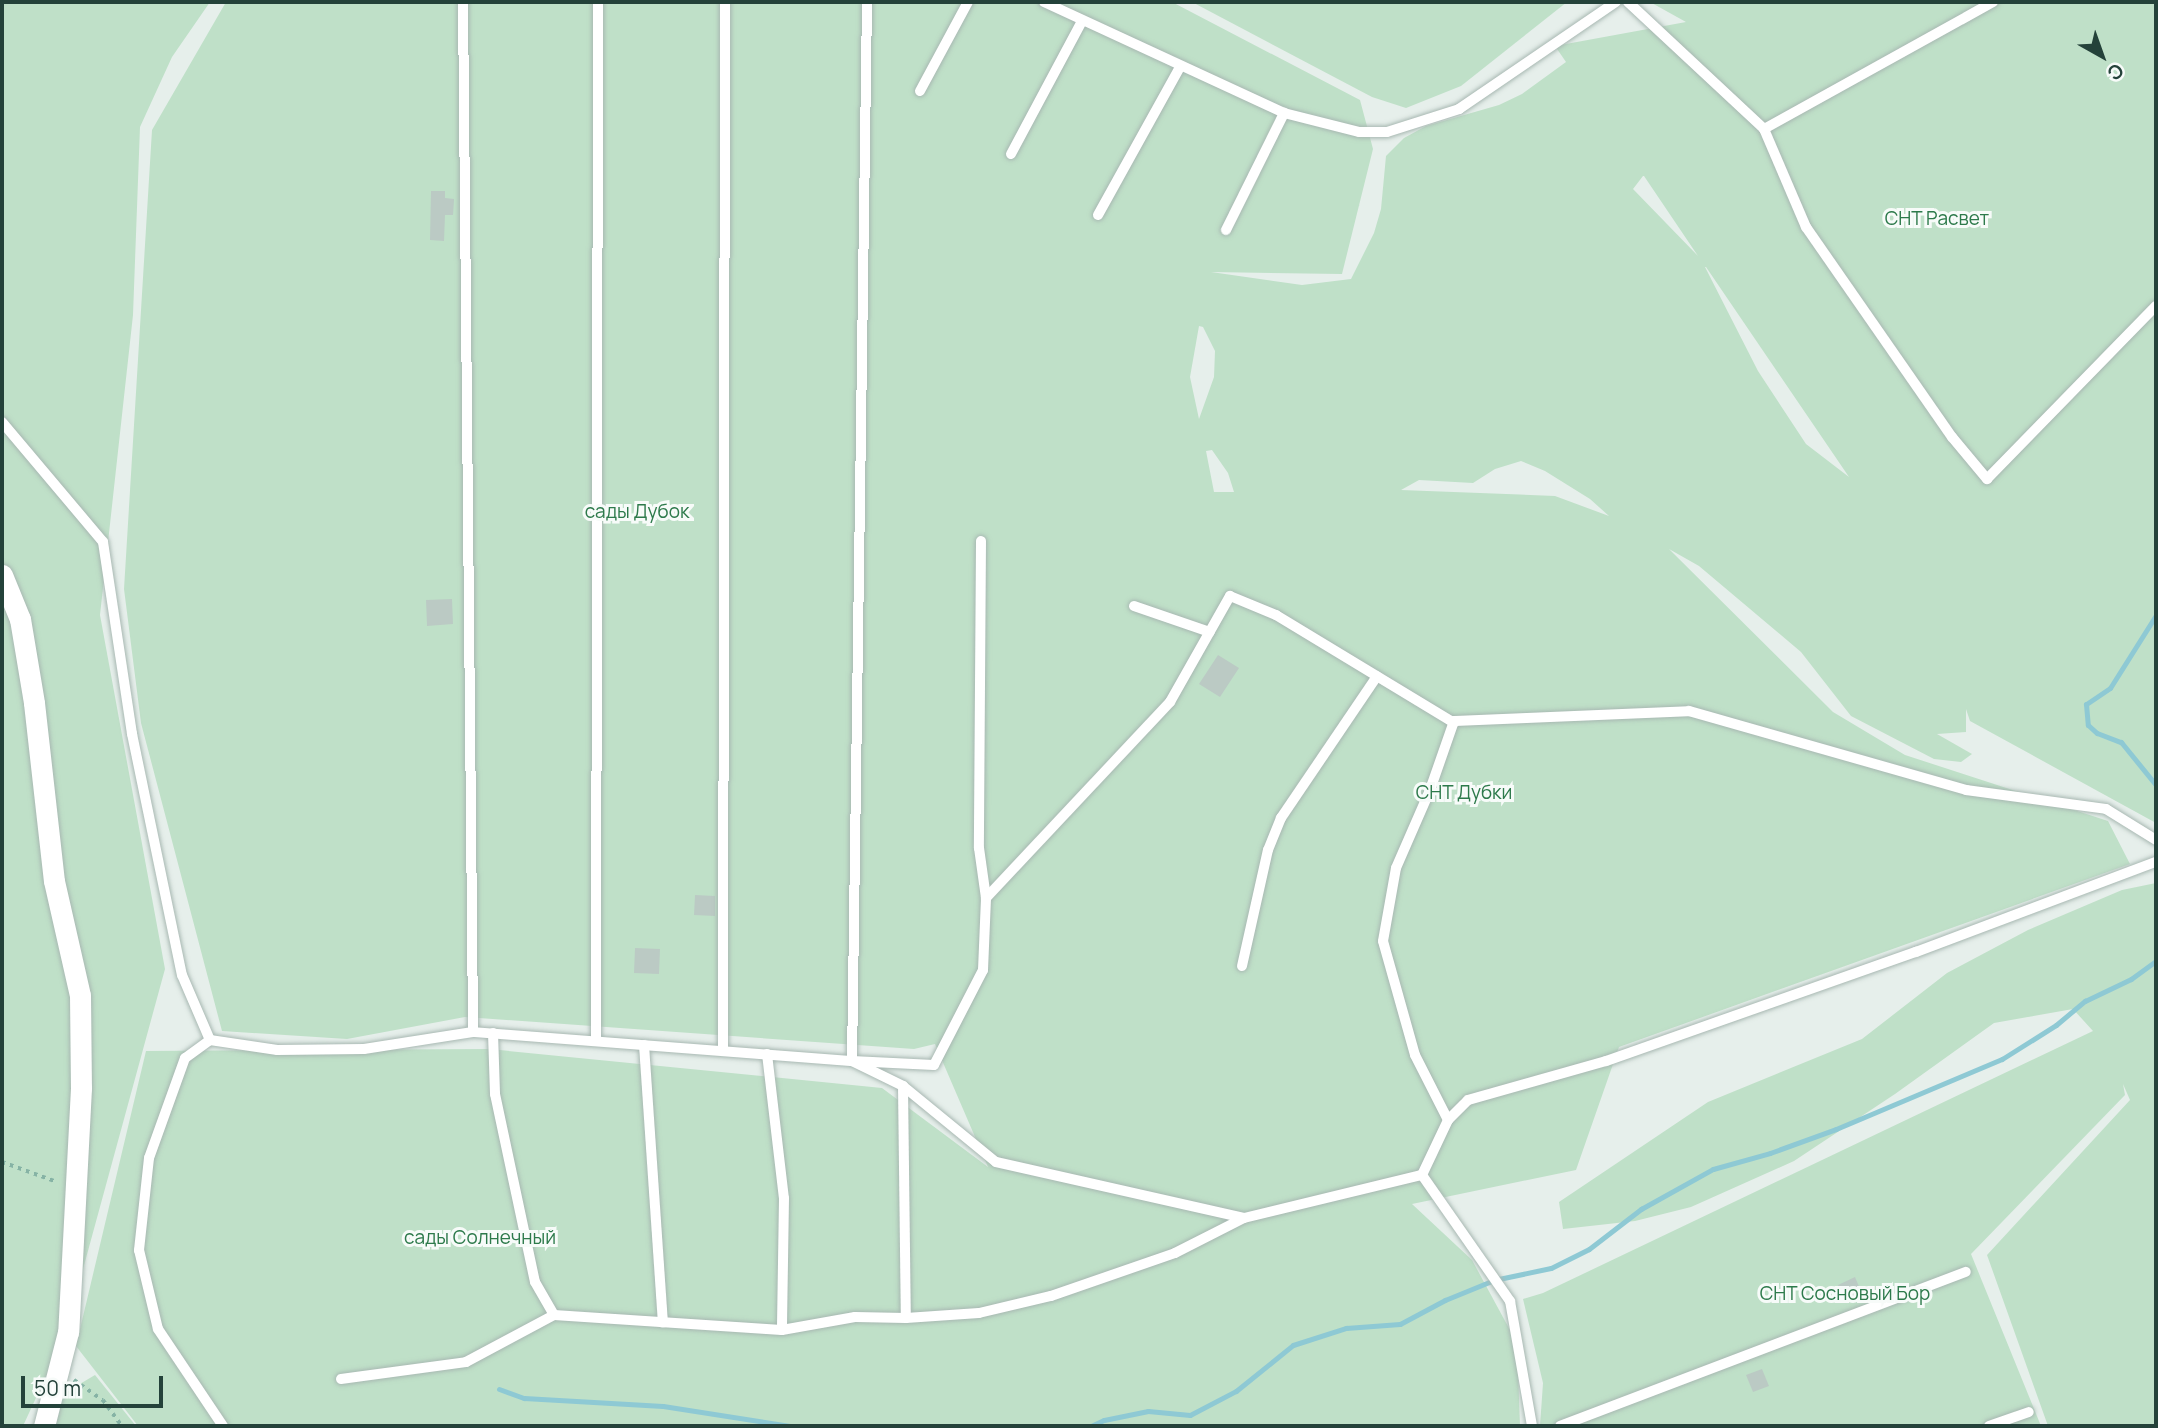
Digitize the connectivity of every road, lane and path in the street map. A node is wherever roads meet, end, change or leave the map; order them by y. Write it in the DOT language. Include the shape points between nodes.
graph roads {
  1 [pos="463,2"];
  2 [pos="598,2"];
  3 [pos="725,2"];
  4 [pos="867,2"];
  5 [pos="968,2"];
  6 [pos="1044,2"];
  7 [pos="1616,2"];
  8 [pos="1628,2"];
  9 [pos="1993,2"];
  10 [pos="1082,21"];
  11 [pos="1180,67"];
  12 [pos="920,91"];
  13 [pos="1284,113"];
  14 [pos="1763,129"];
  15 [pos="1012,154"];
  16 [pos="1098,215"];
  17 [pos="1226,230"];
  18 [pos="2156,306"];
  19 [pos="2,422"];
  20 [pos="981,541"];
  21 [pos="2,575"];
  22 [pos="1133,606"];
  23 [pos="1210,632"];
  24 [pos="1377,676"];
  25 [pos="1454,723"];
  26 [pos="2156,840"];
  27 [pos="2156,862"];
  28 [pos="986,898"];
  29 [pos="1242,966"];
  30 [pos="473,1032"];
  31 [pos="493,1033"];
  32 [pos="210,1040"];
  33 [pos="596,1041"];
  34 [pos="644,1045"];
  35 [pos="723,1051"];
  36 [pos="767,1054"];
  37 [pos="852,1061"];
  38 [pos="903,1086"];
  39 [pos="1448,1120"];
  40 [pos="2,1162"];
  41 [pos="1422,1175"];
  42 [pos="75,1189"];
  43 [pos="1244,1218"];
  44 [pos="1965,1272"];
  45 [pos="554,1315"];
  46 [pos="906,1318"];
  47 [pos="663,1322"];
  48 [pos="782,1330"];
  49 [pos="58,1369"];
  50 [pos="341,1379"];
  51 [pos="2029,1412"];
  52 [pos="44,1426"];
  53 [pos="122,1426"];
  54 [pos="223,1426"];
  55 [pos="1532,1426"];
  56 [pos="1560,1426"];
  57 [pos="1989,1426"];
  1 -- 30 [label="lane"];
  2 -- 33 [label="lane"];
  3 -- 35 [label="lane"];
  4 -- 37 [label="lane"];
  5 -- 12 [label="lane"];
  6 -- 10 [label="lane"];
  7 -- 13 [label="lane" via="1459,109 1387,132 1359,132"];
  8 -- 14 [label="lane"];
  9 -- 14 [label="lane"];
  10 -- 11 [label="lane"];
  10 -- 15 [label="lane"];
  11 -- 13 [label="lane"];
  11 -- 16 [label="lane"];
  13 -- 17 [label="lane"];
  14 -- 18 [label="lane" via="1806,227 1952,436 1987,478"];
  19 -- 32 [label="lane" via="103,542 132,734 182,975"];
  20 -- 28 [label="lane" via="979,848"];
  21 -- 42 [label="street" via="20,619 54,881 80,995"];
  22 -- 23 [label="lane"];
  23 -- 24 [label="lane" via="1230,596 1276,615"];
  23 -- 28 [label="lane" via="1170,702"];
  24 -- 25 [label="lane"];
  24 -- 29 [label="lane" via="1281,818 1268,850"];
  25 -- 26 [label="lane" via="1689,711 1966,790 2106,809"];
  25 -- 39 [label="lane" via="1396,868 1383,941 1415,1055"];
  27 -- 39 [label="lane" via="1916,953 1606,1061 1468,1100"];
  28 -- 37 [label="lane" via="983,970 934,1065"];
  30 -- 31 [label="lane"];
  30 -- 32 [label="lane" via="364,1049 277,1050"];
  31 -- 33 [label="lane"];
  31 -- 45 [label="lane" via="495,1094 535,1282"];
  32 -- 54 [label="lane" via="185,1058 149,1158 139,1250 158,1329"];
  33 -- 34 [label="lane"];
  34 -- 35 [label="lane"];
  34 -- 47 [label="lane"];
  35 -- 36 [label="lane"];
  36 -- 37 [label="lane"];
  36 -- 48 [label="lane" via="784,1198"];
  37 -- 38 [label="lane"];
  38 -- 43 [label="lane" via="996,1162"];
  38 -- 46 [label="lane"];
  39 -- 41 [label="lane"];
  40 -- 42 [label="path"];
  41 -- 43 [label="lane"];
  41 -- 55 [label="lane" via="1510,1301"];
  42 -- 49 [label="street" via="68,1332"];
  43 -- 46 [label="lane" via="1175,1253 1051,1296 979,1313"];
  44 -- 56 [label="lane"];
  45 -- 47 [label="lane"];
  45 -- 50 [label="lane" via="466,1362"];
  46 -- 48 [label="lane" via="855,1317"];
  47 -- 48 [label="lane"];
  49 -- 52 [label="street"];
  49 -- 53 [label="path" via="103,1399"];
  51 -- 57 [label="lane"];
}
